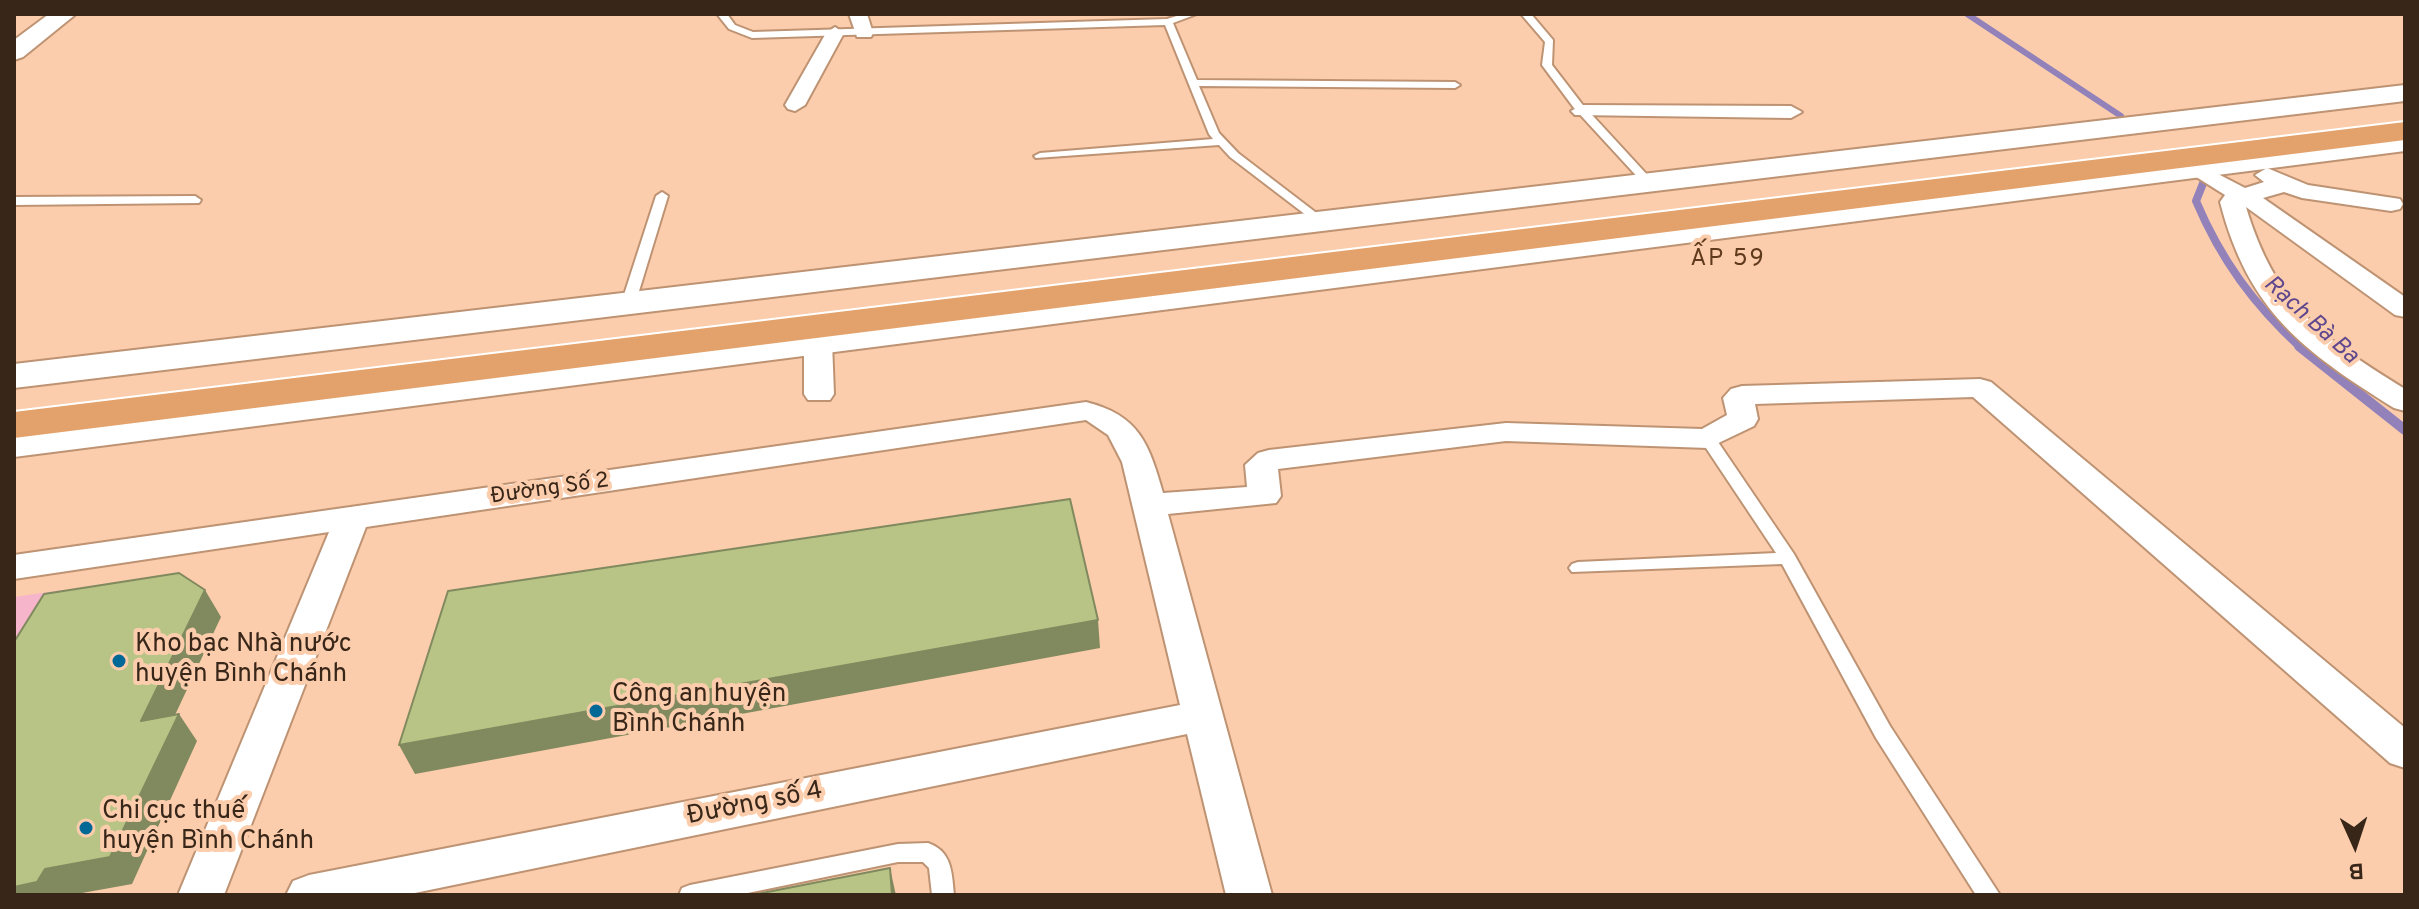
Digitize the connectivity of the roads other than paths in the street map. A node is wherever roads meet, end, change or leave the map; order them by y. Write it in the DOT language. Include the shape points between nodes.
graph roads {
  1 [pos="64,14"];
  2 [pos="722,14"];
  3 [pos="1192,14"];
  4 [pos="1526,14"];
  5 [pos="1168,22"];
  6 [pos="861,23"];
  7 [pos="835,33"];
  8 [pos="14,52"];
  9 [pos="1194,83"];
  10 [pos="1455,85"];
  11 [pos="2405,93"];
  12 [pos="795,105"];
  13 [pos="2405,109"];
  14 [pos="1582,111"];
  15 [pos="1791,112"];
  16 [pos="2405,131"];
  17 [pos="1221,142"];
  18 [pos="2405,142"];
  19 [pos="1040,156"];
  20 [pos="2244,179"];
  21 [pos="1647,181"];
  22 [pos="662,196"];
  23 [pos="195,200"];
  24 [pos="14,201"];
  25 [pos="2391,204"];
  26 [pos="1319,221"];
  27 [pos="629,301"];
  28 [pos="2405,309"];
  29 [pos="818,342"];
  30 [pos="14,376"];
  31 [pos="819,394"];
  32 [pos="14,397"];
  33 [pos="2405,402"];
  34 [pos="14,425"];
  35 [pos="1708,439"];
  36 [pos="14,445"];
  37 [pos="1149,505"];
  38 [pos="352,519"];
  39 [pos="1788,558"];
  40 [pos="14,567"];
  41 [pos="1578,568"];
  42 [pos="1201,716"];
  43 [pos="2405,752"];
  44 [pos="201,895"];
  45 [pos="309,895"];
  46 [pos="690,895"];
  47 [pos="943,895"];
  48 [pos="1249,895"];
  49 [pos="1989,895"];
  1 -- 8 [label="street"];
  2 -- 7 [label="lane" via="732,27 752,35"];
  3 -- 5 [label="lane"];
  4 -- 14 [label="lane" via="1550,42 1547,65"];
  5 -- 6 [label="lane"];
  5 -- 9 [label="lane"];
  6 -- 7 [label="lane"];
  7 -- 12 [label="street"];
  9 -- 10 [label="lane"];
  9 -- 17 [label="lane"];
  11 -- 21 [label="street"];
  13 -- 32 [label="highway"];
  14 -- 15 [label="street"];
  14 -- 21 [label="lane"];
  16 -- 34 [label="highway"];
  17 -- 19 [label="lane"];
  17 -- 26 [label="lane"];
  18 -- 20 [label="street"];
  20 -- 25 [label="street"];
  20 -- 28 [label="street"];
  20 -- 29 [label="street" via="2193,168"];
  20 -- 33 [label="street" via="2232,202 2260,279 2313,337"];
  21 -- 26 [label="street"];
  22 -- 27 [label="lane"];
  23 -- 24 [label="lane"];
  26 -- 27 [label="street"];
  27 -- 30 [label="street"];
  29 -- 31 [label="street"];
  29 -- 36 [label="street"];
  35 -- 37 [label="street" via="1506,432 1390,444 1265,461 1264,496"];
  35 -- 39 [label="lane"];
  35 -- 43 [label="street" via="1743,419 1738,398 1742,395 1980,388"];
  37 -- 38 [label="street, Đường Số 2" via="1138,462 1119,425 1107,415 1086,411"];
  37 -- 42 [label="street"];
  38 -- 40 [label="street, Đường Số 2"];
  38 -- 44 [label="street"];
  39 -- 41 [label="lane"];
  39 -- 49 [label="lane" via="1883,732"];
  42 -- 45 [label="street, Đường số 4"];
  42 -- 48 [label="street"];
  46 -- 47 [label="lane" via="898,853 928,852 940,865"];
}
